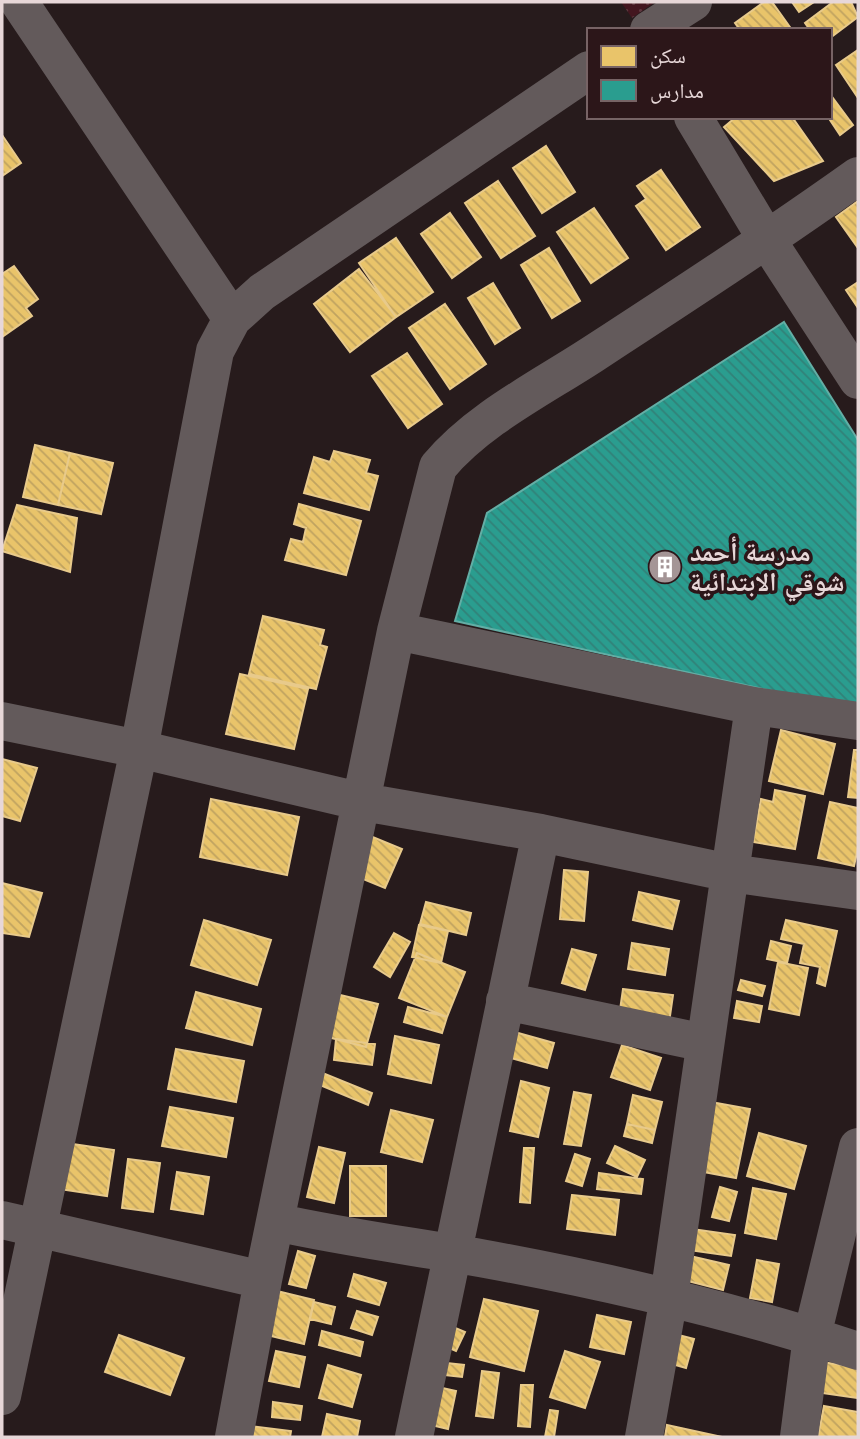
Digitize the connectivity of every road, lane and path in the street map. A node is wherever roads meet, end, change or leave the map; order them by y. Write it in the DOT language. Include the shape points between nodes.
graph roads {
  1 [pos="19,2"];
  2 [pos="693,2"];
  3 [pos="652,28"];
  4 [pos="587,71"];
  5 [pos="694,119"];
  6 [pos="858,176"];
  7 [pos="768,240"];
  8 [pos="232,319"];
  9 [pos="858,380"];
  10 [pos="396,631"];
  11 [pos="754,706"];
  12 [pos="2,721"];
  13 [pos="858,721"];
  14 [pos="139,749"];
  15 [pos="363,802"];
  16 [pos="541,833"];
  17 [pos="730,873"];
  18 [pos="858,891"];
  19 [pos="505,1001"];
  20 [pos="705,1043"];
  21 [pos="856,1167"];
  22 [pos="275,1222"];
  23 [pos="18,1224"];
  24 [pos="452,1254"];
  25 [pos="263,1280"];
  26 [pos="669,1297"];
  27 [pos="812,1336"];
  28 [pos="858,1351"];
  29 [pos="2,1396"];
  30 [pos="234,1437"];
  31 [pos="414,1437"];
  32 [pos="644,1437"];
  33 [pos="799,1437"];
  1 -- 8 [label="street"];
  2 -- 3 [label="street"];
  4 -- 8 [label="street" via="262,292"];
  5 -- 7 [label="street"];
  6 -- 7 [label="street"];
  7 -- 9 [label="street"];
  7 -- 10 [label="street" via="453,450 438,467"];
  8 -- 14 [label="street" via="215,351"];
  10 -- 11 [label="street"];
  10 -- 15 [label="street"];
  11 -- 13 [label="street"];
  11 -- 17 [label="street"];
  12 -- 14 [label="street"];
  14 -- 15 [label="street"];
  14 -- 23 [label="street"];
  15 -- 16 [label="street"];
  15 -- 22 [label="street"];
  16 -- 17 [label="street"];
  16 -- 19 [label="street"];
  17 -- 18 [label="street"];
  17 -- 20 [label="street"];
  19 -- 20 [label="street"];
  19 -- 24 [label="street"];
  20 -- 26 [label="street"];
  21 -- 27 [label="street"];
  22 -- 24 [label="street"];
  22 -- 25 [label="street"];
  23 -- 25 [label="street"];
  23 -- 29 [label="street"];
  24 -- 26 [label="street"];
  24 -- 31 [label="street"];
  25 -- 30 [label="street"];
  26 -- 27 [label="street"];
  26 -- 32 [label="street"];
  27 -- 28 [label="street"];
  27 -- 33 [label="street"];
}
